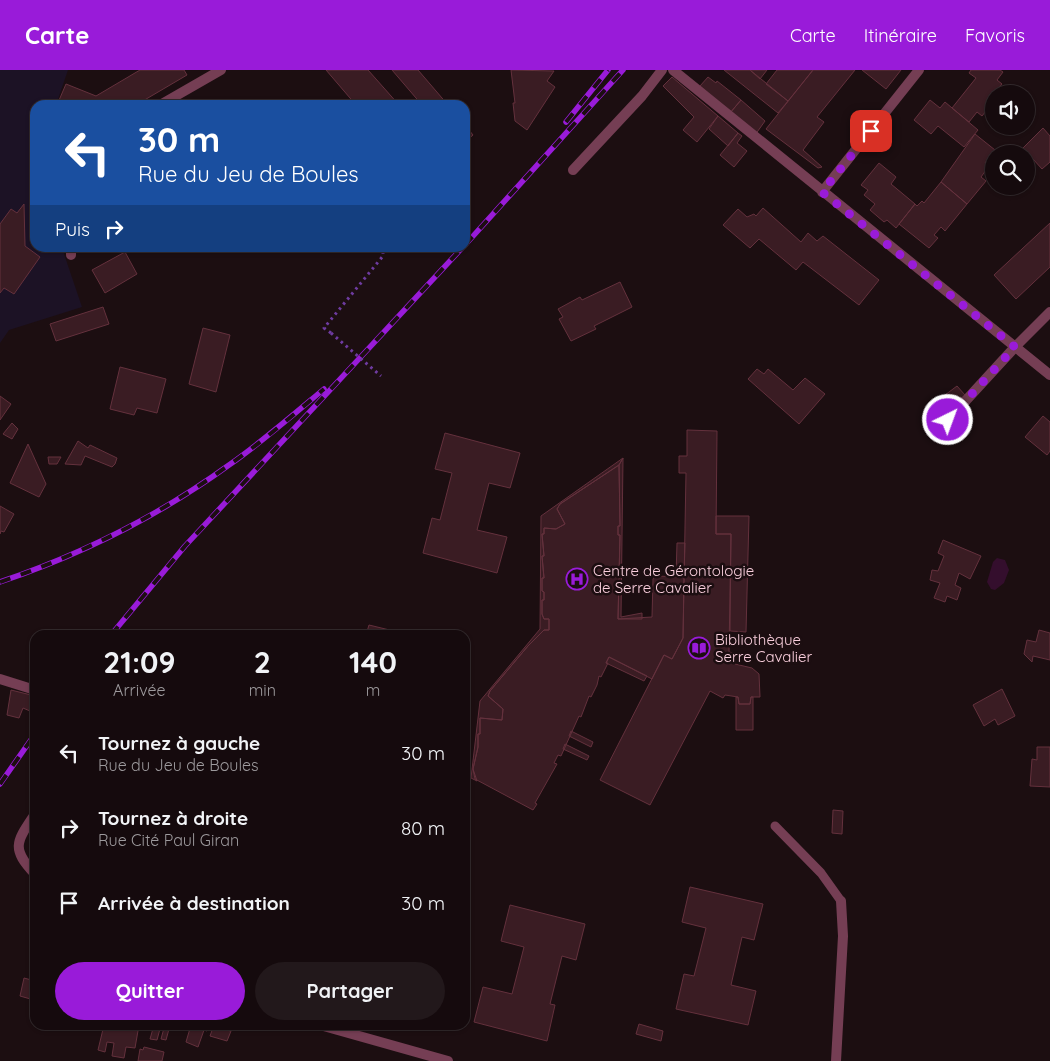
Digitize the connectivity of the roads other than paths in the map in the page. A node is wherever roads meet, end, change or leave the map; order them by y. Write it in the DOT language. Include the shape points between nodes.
graph roads {
  1 [pos="221,70"];
  2 [pos="662,70"];
  3 [pos="673,70"];
  4 [pos="919,70"];
  5 [pos="169,100"];
  6 [pos="573,170"];
  7 [pos="822,192"];
  8 [pos="1050,312"];
  9 [pos="1015,347"];
  10 [pos="1050,375"];
  11 [pos="948,420"];
  12 [pos="0,679"];
  13 [pos="30,688"];
  14 [pos="30,822"];
  15 [pos="775,826"];
  16 [pos="30,868"];
  17 [pos="841,901"];
  18 [pos="338,1030"];
  19 [pos="448,1061"];
  20 [pos="836,1061"];
  1 -- 5 [label="street"];
  2 -- 6 [label="street"];
  3 -- 7 [label="street"];
  4 -- 7 [label="street"];
  7 -- 9 [label="street"];
  8 -- 9 [label="street"];
  9 -- 10 [label="street"];
  9 -- 11 [label="street"];
  12 -- 13 [label="street"];
  14 -- 16 [label="street" via="19,838 20,856"];
  15 -- 17 [label="lane" via="821,873"];
  17 -- 20 [label="street" via="843,936"];
  18 -- 19 [label="street"];
}
